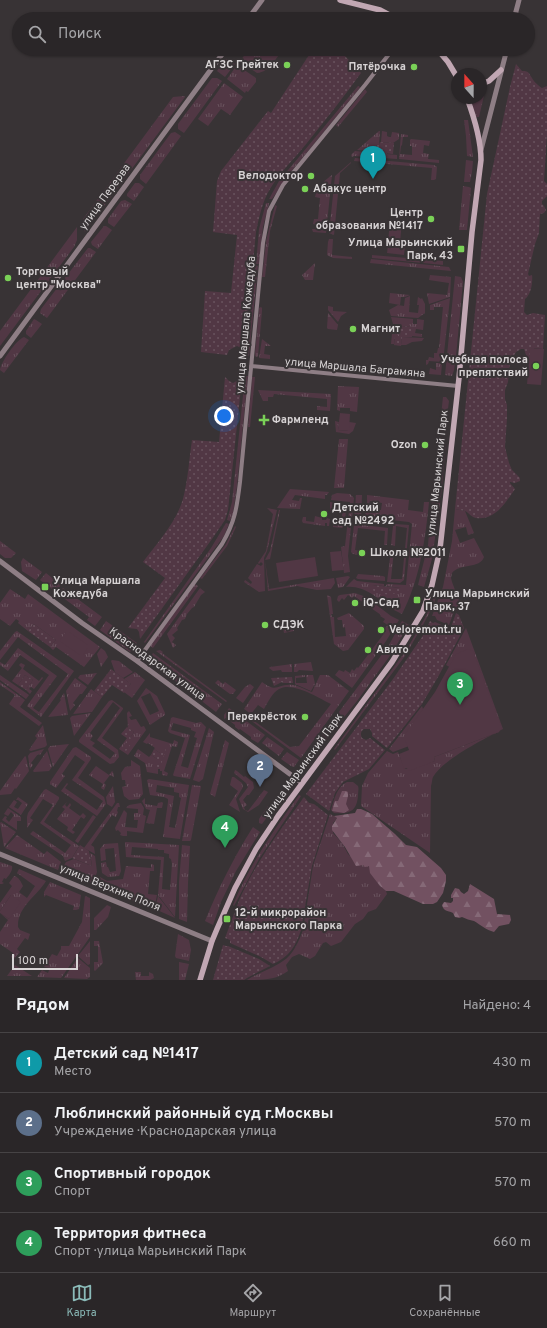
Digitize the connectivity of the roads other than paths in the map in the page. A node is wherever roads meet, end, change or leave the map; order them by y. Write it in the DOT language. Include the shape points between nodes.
graph roads {
  1 [pos="262,0"];
  2 [pos="340,0"];
  3 [pos="519,0"];
  4 [pos="253,12"];
  5 [pos="384,12"];
  6 [pos="516,12"];
  7 [pos="221,56"];
  8 [pos="388,56"];
  9 [pos="442,56"];
  10 [pos="505,56"];
  11 [pos="451,68"];
  12 [pos="501,70"];
  13 [pos="487,82"];
  14 [pos="469,104"];
  15 [pos="481,150"];
  16 [pos="0,356"];
  17 [pos="251,366"];
  18 [pos="458,386"];
  19 [pos="0,561"];
  20 [pos="136,661"];
  21 [pos="302,783"];
  22 [pos="0,854"];
  23 [pos="212,941"];
  24 [pos="200,980"];
  1 -- 4 [label="street"];
  2 -- 5 [label="main road"];
  3 -- 6 [label="street"];
  7 -- 16 [label="street, улица Перерва"];
  8 -- 17 [label="street, улица Маршала Кожедуба" via="290,175 273,202 263,243"];
  9 -- 11 [label="main road"];
  10 -- 12 [label="street, улица Марьинский Парк"];
  12 -- 13 [label="main road"];
  12 -- 15 [label="street, улица Марьинский Парк"];
  14 -- 15 [label="main road"];
  15 -- 18 [label="main road, улица Марьинский Парк"];
  17 -- 18 [label="street, улица Маршала Баграмяна"];
  17 -- 20 [label="street, улица Маршала Кожедуба" via="240,482 233,522 222,544"];
  18 -- 21 [label="main road, улица Марьинский Парк" via="440,549 423,611 392,662"];
  19 -- 20 [label="street, Краснодарская улица"];
  20 -- 21 [label="street, Краснодарская улица"];
  21 -- 23 [label="main road, улица Марьинский Парк" via="256,849 235,888"];
  22 -- 23 [label="street, улица Верхние Поля"];
  23 -- 24 [label="main road, улица Марьинский Парк"];
}
